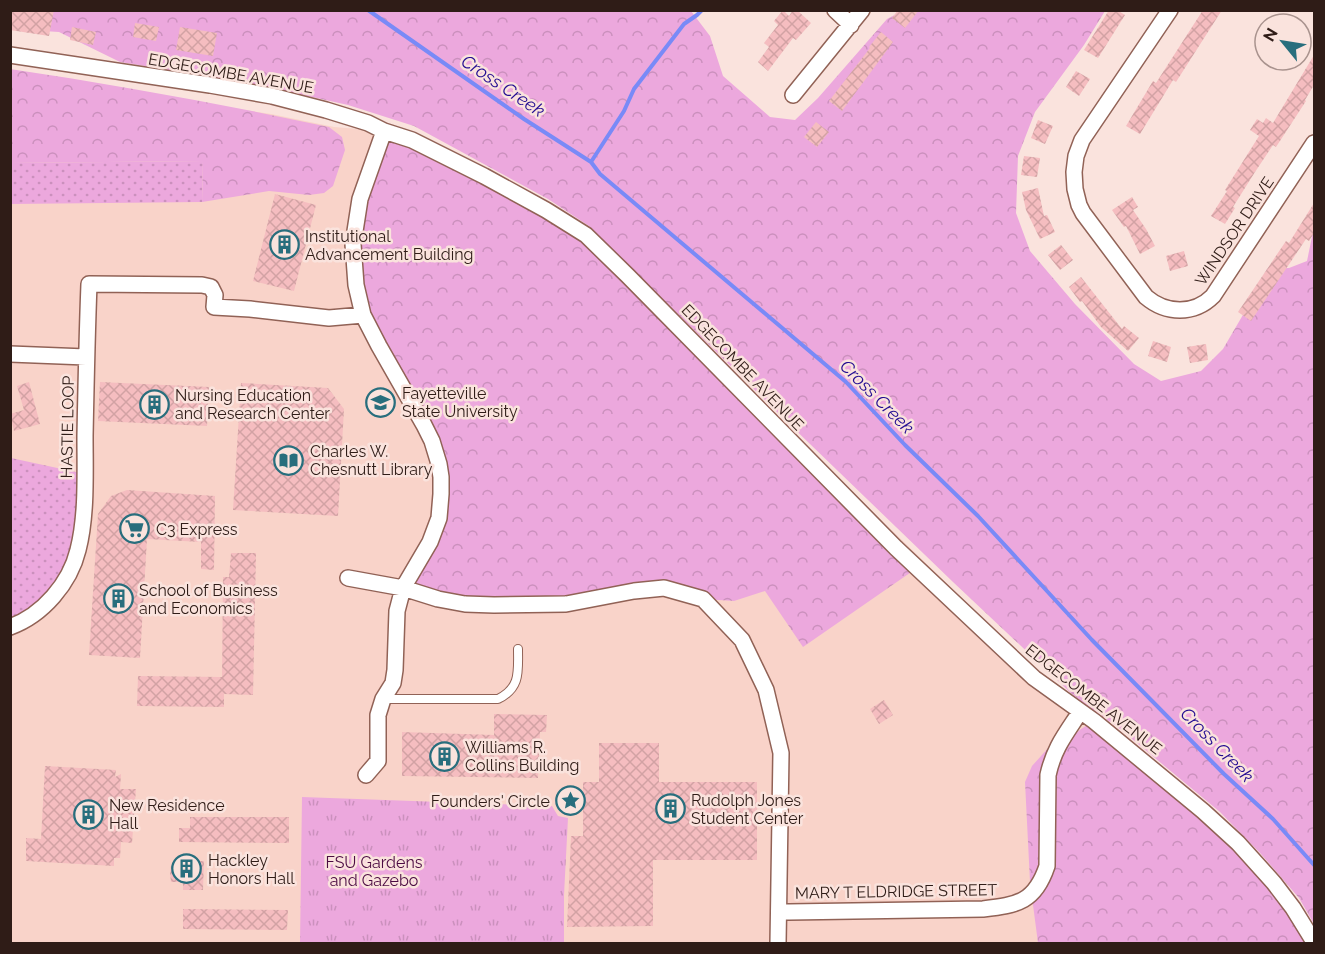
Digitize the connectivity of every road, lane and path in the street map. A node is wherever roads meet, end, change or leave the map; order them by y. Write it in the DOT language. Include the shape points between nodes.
graph roads {
  1 [pos="835,10"];
  2 [pos="862,10"];
  3 [pos="1170,10"];
  4 [pos="851,25"];
  5 [pos="10,55"];
  6 [pos="793,95"];
  7 [pos="384,131"];
  8 [pos="1314,143"];
  9 [pos="363,315"];
  10 [pos="10,354"];
  11 [pos="86,357"];
  12 [pos="348,578"];
  13 [pos="403,588"];
  14 [pos="10,627"];
  15 [pos="518,649"];
  16 [pos="383,699"];
  17 [pos="1080,712"];
  18 [pos="366,775"];
  19 [pos="778,911"];
  20 [pos="1314,942"];
  21 [pos="778,944"];
  1 -- 4 [label="street"];
  2 -- 4 [label="street"];
  3 -- 8 [label="street, WINDSOR DRIVE" via="1082,140 1074,172 1083,213 1146,297 1175,310 1192,309 1207,302"];
  4 -- 6 [label="street"];
  5 -- 7 [label="street, EDGECOMBE AVENUE" via="272,96"];
  7 -- 9 [label="street" via="354,228 353,258"];
  7 -- 17 [label="street, EDGECOMBE AVENUE" via="412,140 484,176 585,236 896,548 1034,678"];
  9 -- 11 [label="street, HASTIE LOOP" via="329,318 214,308 211,287 202,285 89,284"];
  9 -- 13 [label="street" via="424,425 441,477 439,518"];
  10 -- 11 [label="street"];
  11 -- 14 [label="street, HASTIE LOOP" via="84,498 78,550 55,594 30,617"];
  12 -- 13 [label="street"];
  13 -- 16 [label="street" via="397,611 393,683"];
  13 -- 19 [label="street" via="465,604 566,603 664,588 703,599 742,640 766,690 782,753"];
  15 -- 16 [label="lane" via="516,684 498,699"];
  16 -- 18 [label="street" via="378,715 378,761"];
  17 -- 19 [label="street, MARY T ELDRIDGE STREET" via="1051,761 1047,866 1037,890 1027,898 983,909"];
  17 -- 20 [label="street, EDGECOMBE AVENUE" via="1238,843 1274,883"];
  19 -- 21 [label="street"];
}
